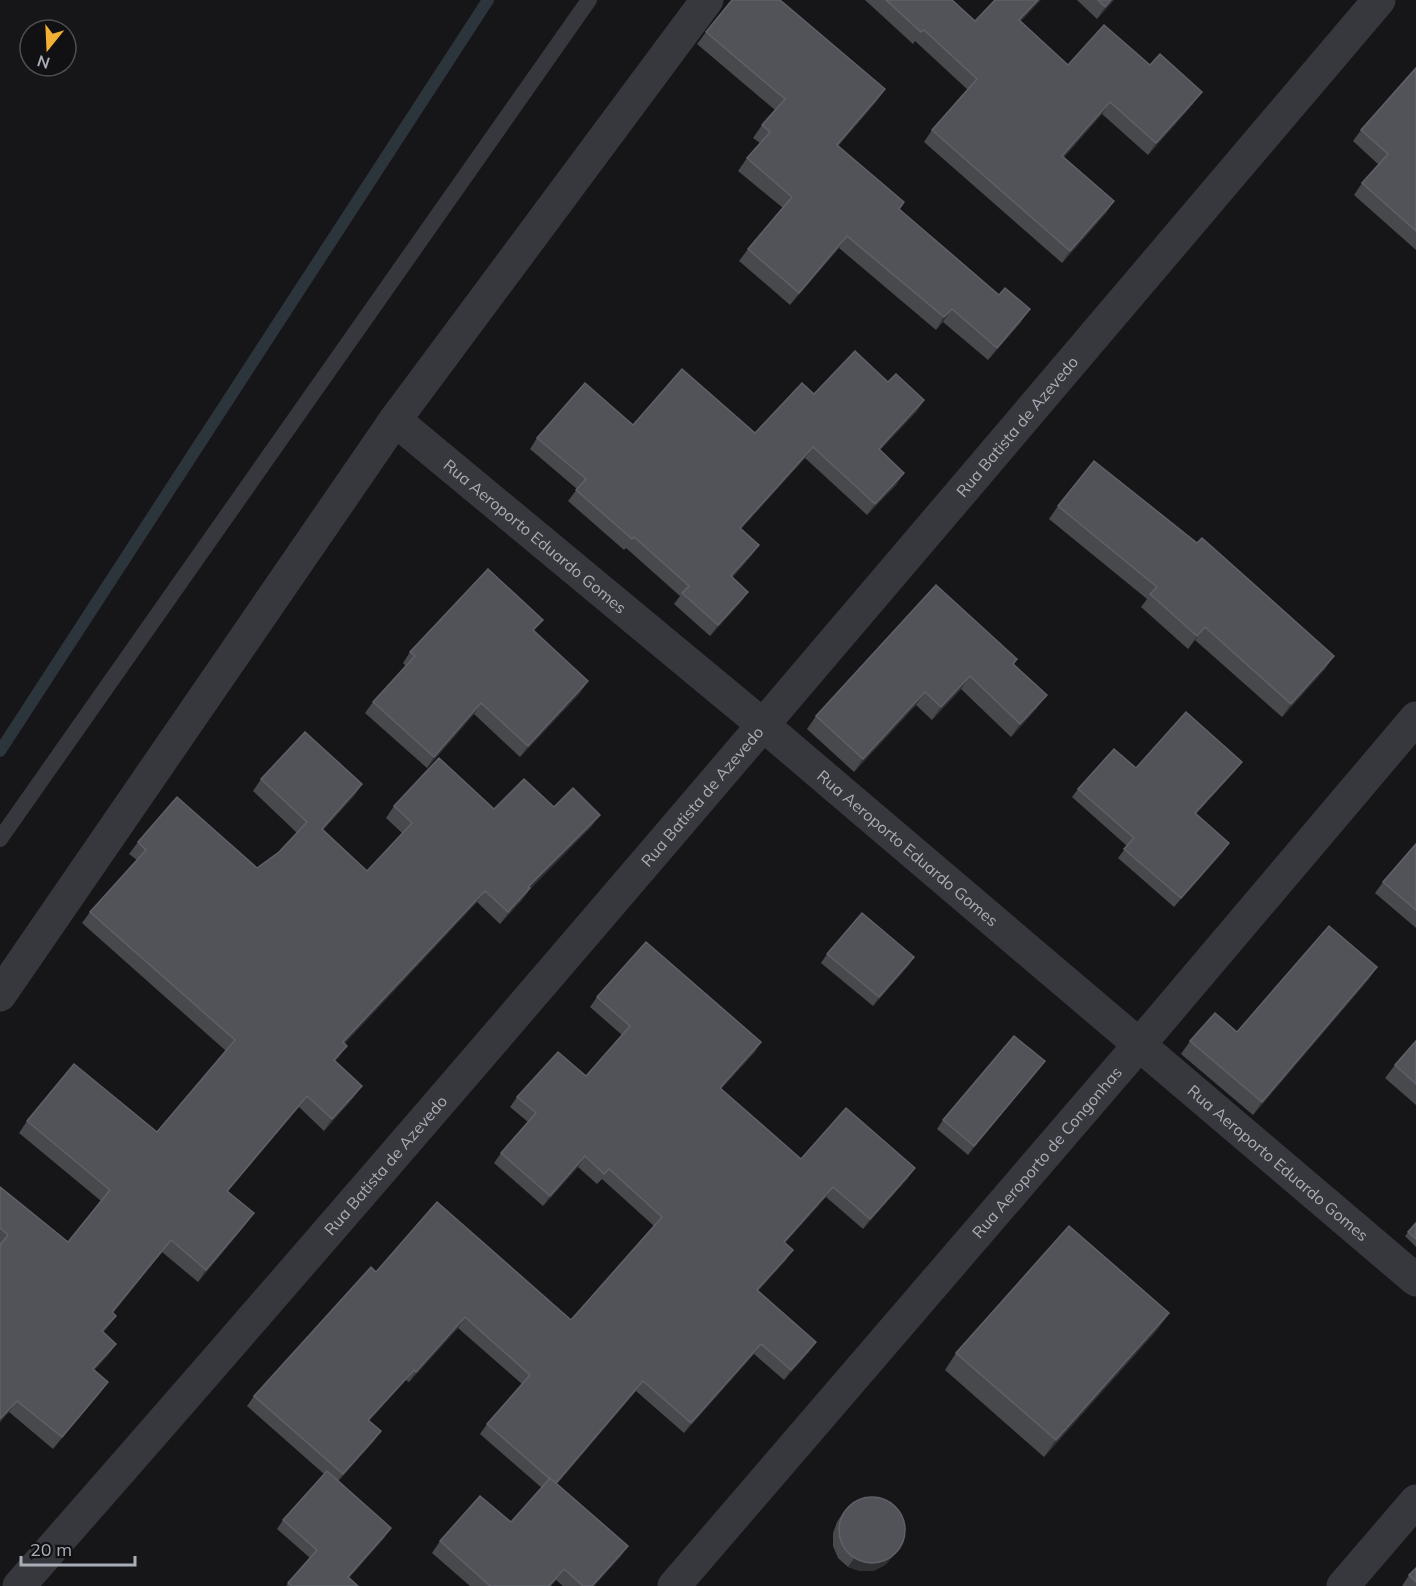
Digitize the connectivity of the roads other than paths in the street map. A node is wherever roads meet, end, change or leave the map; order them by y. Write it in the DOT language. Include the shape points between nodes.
graph roads {
  1 [pos="589,0"];
  2 [pos="706,0"];
  3 [pos="1379,0"];
  4 [pos="395,420"];
  5 [pos="1416,718"];
  6 [pos="763,725"];
  7 [pos="0,839"];
  8 [pos="0,995"];
  9 [pos="1139,1045"];
  10 [pos="1416,1280"];
  11 [pos="1416,1501"];
  12 [pos="25,1584"];
  13 [pos="674,1586"];
  14 [pos="1343,1586"];
  1 -- 7 [label="lane"];
  2 -- 4 [label="street"];
  3 -- 6 [label="street, Rua Batista de Azevedo"];
  4 -- 6 [label="street, Rua Aeroporto Eduardo Gomes"];
  4 -- 8 [label="street"];
  5 -- 9 [label="street, Rua Aeroporto de Congonhas"];
  6 -- 9 [label="street, Rua Aeroporto Eduardo Gomes"];
  6 -- 12 [label="street, Rua Batista de Azevedo"];
  9 -- 10 [label="street, Rua Aeroporto Eduardo Gomes"];
  9 -- 13 [label="street, Rua Aeroporto de Congonhas"];
  11 -- 14 [label="street"];
}
